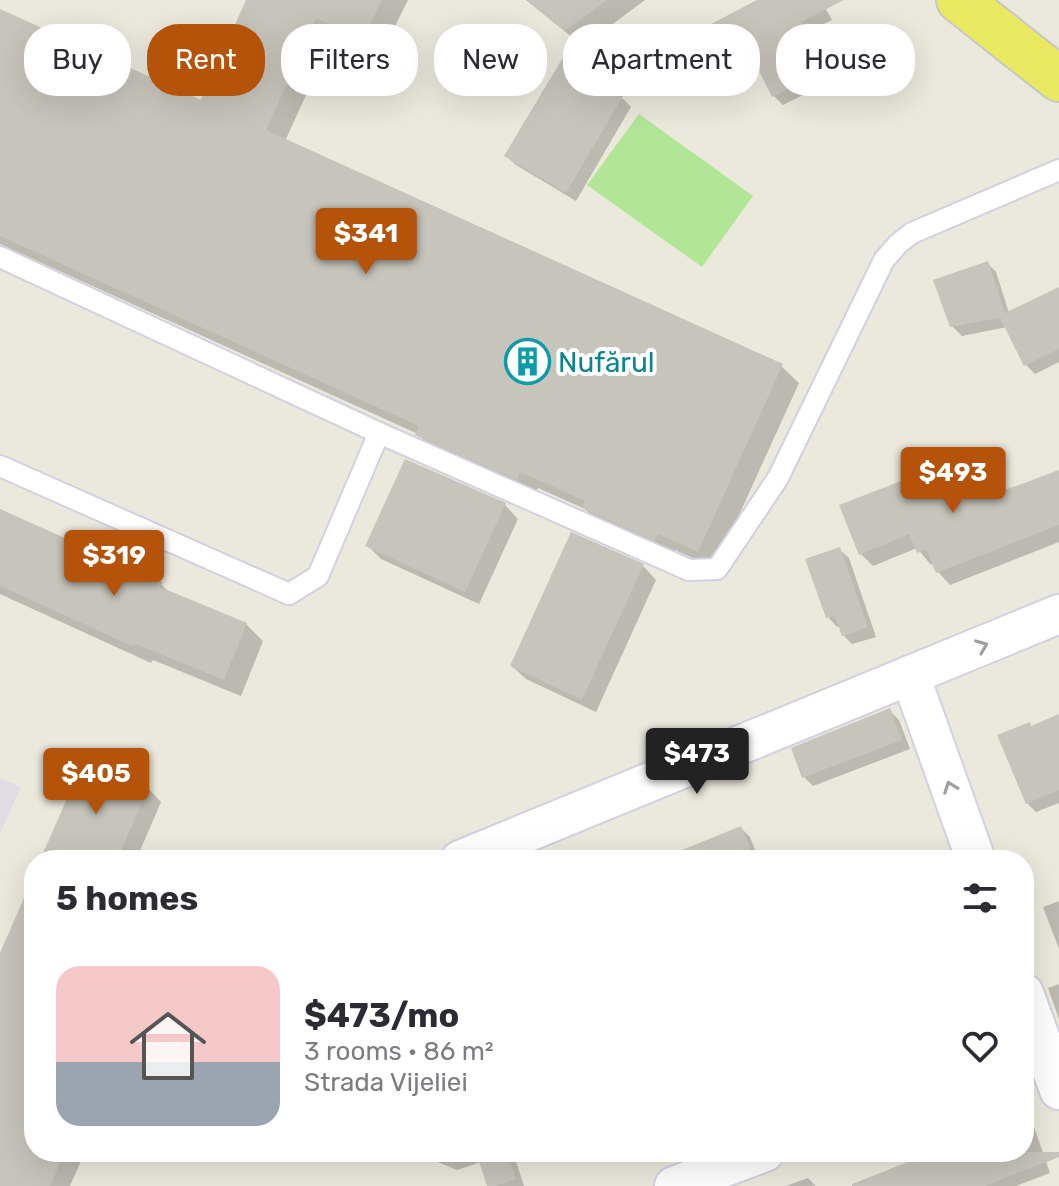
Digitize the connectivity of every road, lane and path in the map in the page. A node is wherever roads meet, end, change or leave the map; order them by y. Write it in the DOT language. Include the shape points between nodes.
graph roads {
  1 [pos="959,0"];
  2 [pos="1059,79"];
  3 [pos="1059,170"];
  4 [pos="0,257"];
  5 [pos="379,433"];
  6 [pos="0,466"];
  7 [pos="1059,614"];
  8 [pos="910,675"];
  9 [pos="484,850"];
  10 [pos="972,850"];
  11 [pos="1034,1052"];
  12 [pos="1059,1090"];
  13 [pos="738,1162"];
  14 [pos="674,1186"];
  1 -- 2 [label="main road"];
  3 -- 5 [label="lane" via="912,233 884,260 778,478 717,569 689,570"];
  4 -- 5 [label="lane"];
  5 -- 6 [label="lane" via="318,576 289,594"];
  8 -- 7 [label="street, one-way"];
  8 -- 9 [label="street"];
  10 -- 8 [label="street, one-way"];
  11 -- 12 [label="street"];
  13 -- 14 [label="street"];
}
